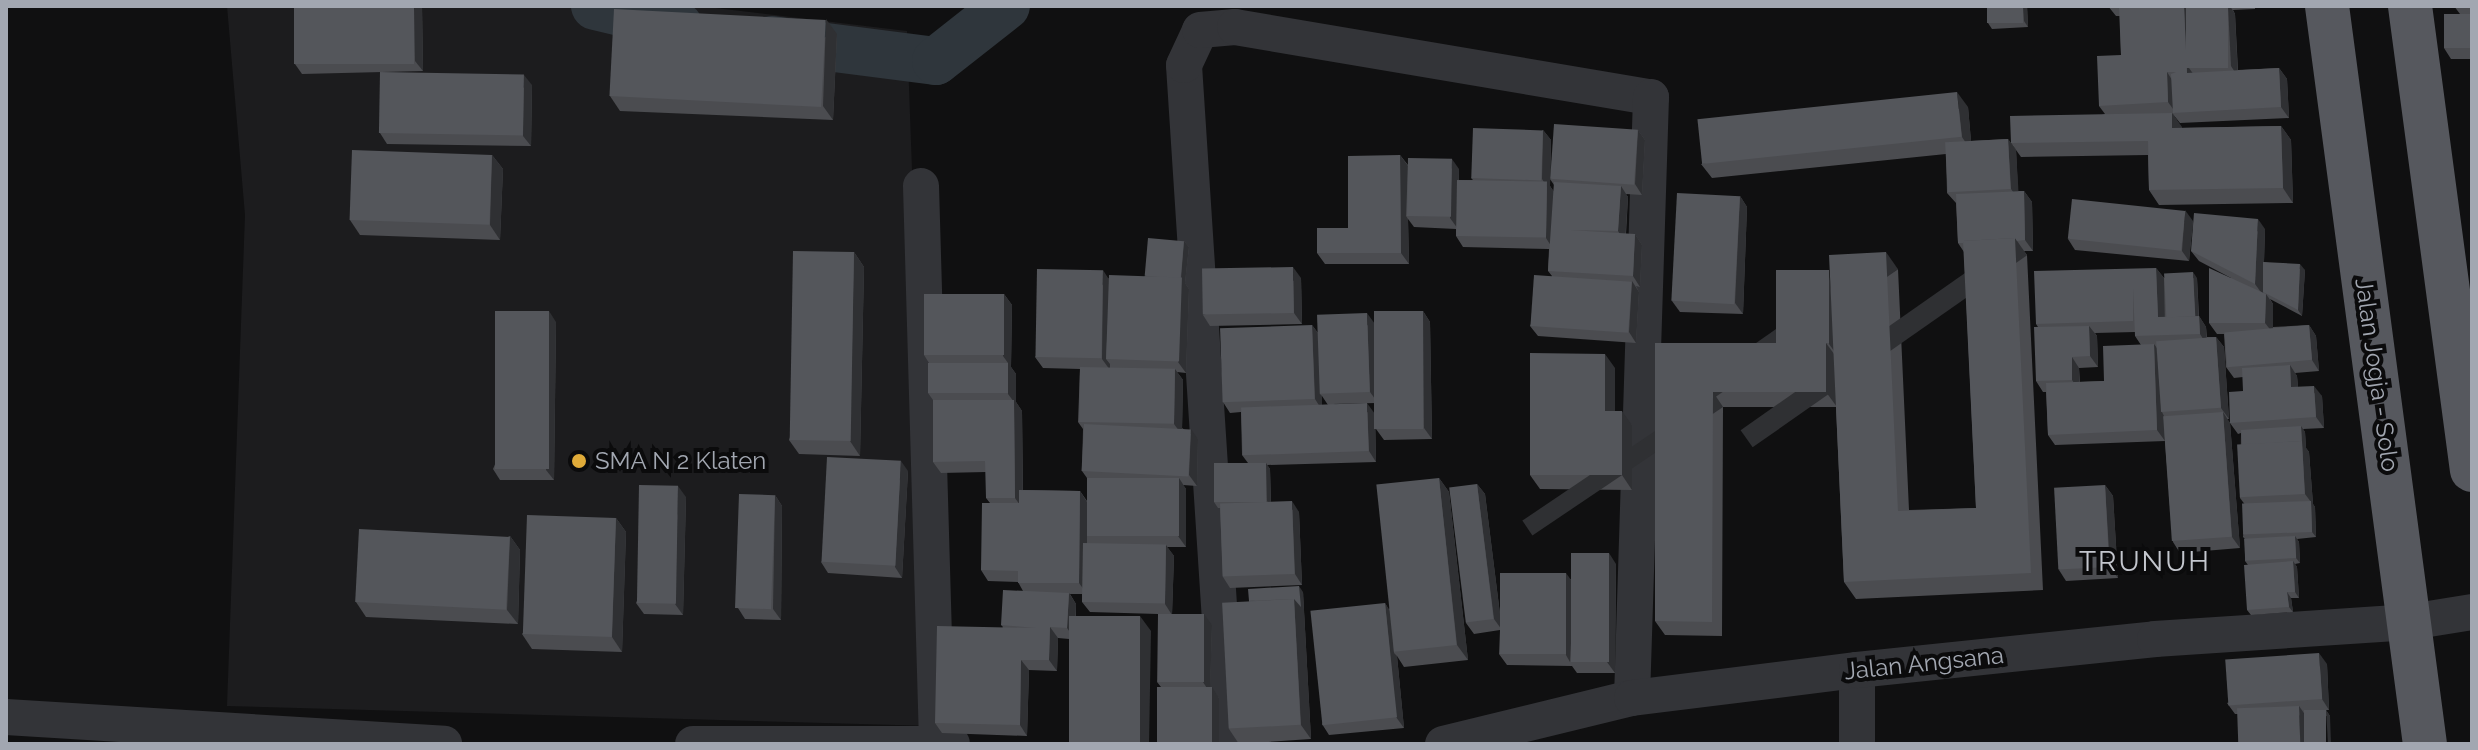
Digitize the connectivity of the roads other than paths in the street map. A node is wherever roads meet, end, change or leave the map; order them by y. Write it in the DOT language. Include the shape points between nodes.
graph roads {
  1 [pos="2327,6"];
  2 [pos="2410,6"];
  3 [pos="921,186"];
  4 [pos="2472,470"];
  5 [pos="2472,612"];
  6 [pos="2410,622"];
  7 [pos="1857,670"];
  8 [pos="1632,698"];
  9 [pos="6,717"];
  10 [pos="944,742"];
  11 [pos="444,744"];
  12 [pos="693,744"];
  13 [pos="1228,744"];
  14 [pos="1443,744"];
  15 [pos="1857,744"];
  16 [pos="2425,744"];
  1 -- 6 [label="highway, Jalan Jogja - Solo"];
  2 -- 4 [label="highway"];
  3 -- 10 [label="street"];
  5 -- 6 [label="street, Jalan Angsana"];
  6 -- 7 [label="street, Jalan Angsana" via="2155,639"];
  6 -- 16 [label="highway, Jalan Jogja - Solo"];
  7 -- 8 [label="street, Jalan Angsana"];
  7 -- 15 [label="street"];
  8 -- 13 [label="street" via="1651,97 1235,27 1200,30 1184,65"];
  8 -- 14 [label="street, Jalan Angsana"];
  9 -- 11 [label="street"];
  10 -- 12 [label="street"];
}
